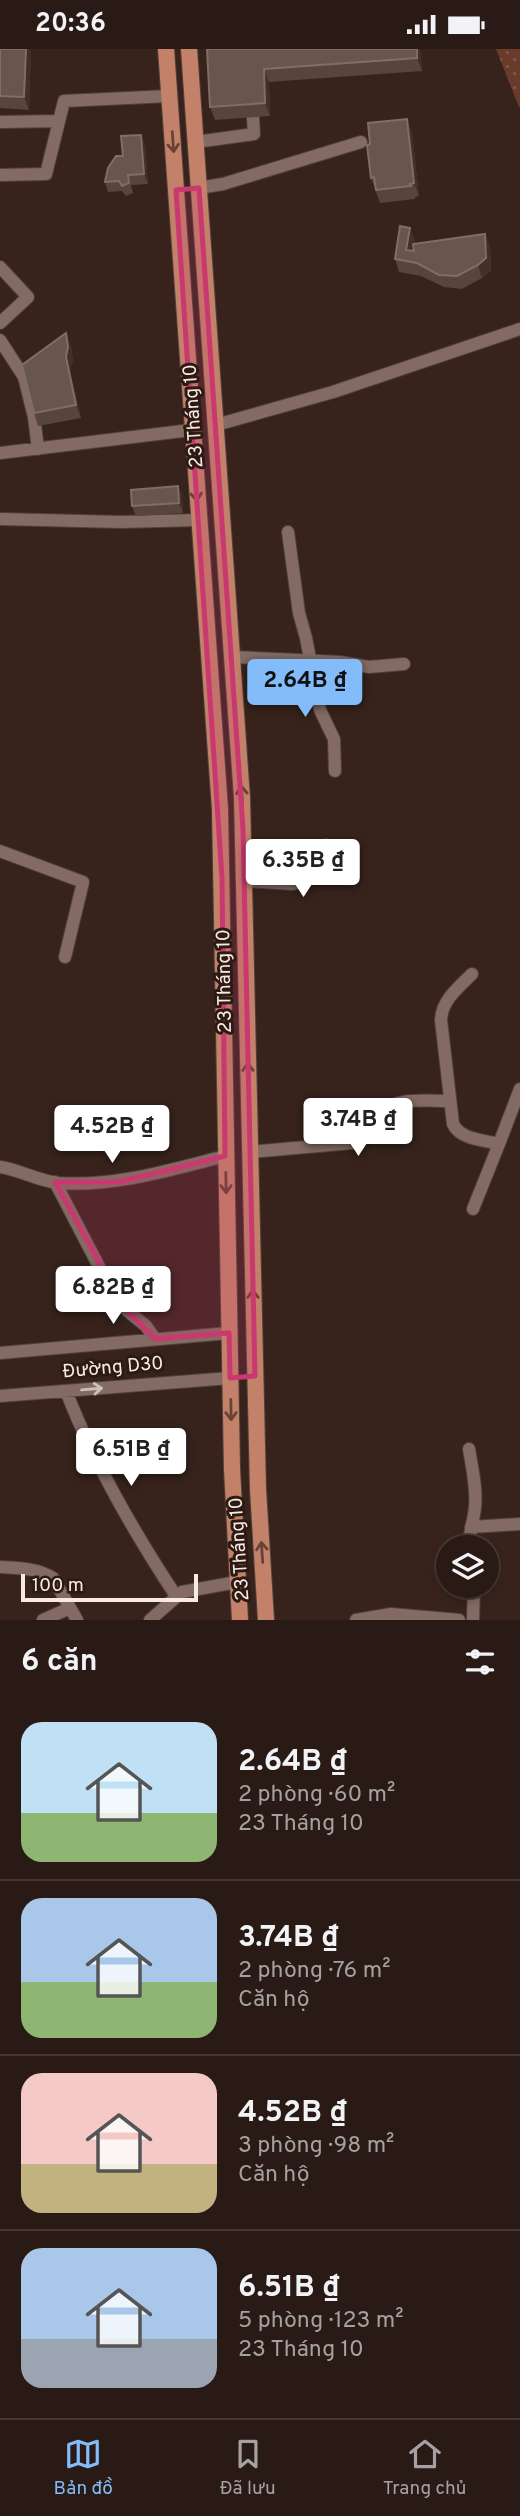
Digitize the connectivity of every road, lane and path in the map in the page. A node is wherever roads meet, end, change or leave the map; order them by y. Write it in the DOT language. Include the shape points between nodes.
graph roads {
  1 [pos="166,49"];
  2 [pos="189,49"];
  3 [pos="251,85"];
  4 [pos="169,96"];
  5 [pos="58,121"];
  6 [pos="0,122"];
  7 [pos="196,142"];
  8 [pos="361,142"];
  9 [pos="0,175"];
  10 [pos="199,188"];
  11 [pos="176,190"];
  12 [pos="0,267"];
  13 [pos="0,323"];
  14 [pos="520,329"];
  15 [pos="0,340"];
  16 [pos="216,425"];
  17 [pos="191,430"];
  18 [pos="38,449"];
  19 [pos="0,453"];
  20 [pos="0,519"];
  21 [pos="198,520"];
  22 [pos="288,532"];
  23 [pos="233,657"];
  24 [pos="311,660"];
  25 [pos="404,664"];
  26 [pos="335,771"];
  27 [pos="326,845"];
  28 [pos="0,851"];
  29 [pos="244,881"];
  30 [pos="65,957"];
  31 [pos="472,974"];
  32 [pos="520,1089"];
  33 [pos="449,1101"];
  34 [pos="499,1144"];
  35 [pos="250,1152"];
  36 [pos="225,1156"];
  37 [pos="0,1167"];
  38 [pos="55,1182"];
  39 [pos="472,1209"];
  40 [pos="254,1331"];
  41 [pos="229,1332"];
  42 [pos="155,1339"];
  43 [pos="0,1353"];
  44 [pos="255,1376"];
  45 [pos="230,1377"];
  46 [pos="66,1391"];
  47 [pos="0,1396"];
  48 [pos="469,1449"];
  49 [pos="520,1524"];
  50 [pos="471,1527"];
  51 [pos="469,1535"];
  52 [pos="0,1567"];
  53 [pos="237,1582"];
  54 [pos="176,1596"];
  55 [pos="474,1598"];
  56 [pos="70,1608"];
  57 [pos="454,1619"];
  58 [pos="43,1620"];
  59 [pos="77,1620"];
  60 [pos="150,1620"];
  61 [pos="240,1620"];
  62 [pos="266,1620"];
  63 [pos="356,1620"];
  64 [pos="473,1620"];
  1 -- 4 [label="main road, 23 Tháng 10"];
  2 -- 7 [label="main road, 23 Tháng 10"];
  3 -- 7 [label="street" via="254,134"];
  4 -- 5 [label="street" via="64,101"];
  4 -- 11 [label="main road, 23 Tháng 10, one-way"];
  5 -- 6 [label="street"];
  5 -- 9 [label="street" via="46,174"];
  7 -- 10 [label="main road, 23 Tháng 10"];
  8 -- 10 [label="street"];
  10 -- 11 [label="main road"];
  10 -- 16 [label="main road, 23 Tháng 10"];
  11 -- 17 [label="main road, 23 Tháng 10"];
  12 -- 13 [label="street" via="28,297"];
  14 -- 16 [label="street" via="333,392"];
  15 -- 18 [label="street" via="24,377"];
  16 -- 17 [label="main road"];
  16 -- 23 [label="main road, 23 Tháng 10"];
  17 -- 18 [label="street"];
  17 -- 21 [label="main road, 23 Tháng 10, one-way"];
  18 -- 19 [label="street"];
  20 -- 21 [label="street"];
  21 -- 36 [label="main road, 23 Tháng 10" via="221,845"];
  22 -- 24 [label="street" via="297,603"];
  23 -- 24 [label="street"];
  29 -- 23 [label="main road, 23 Tháng 10, one-way"];
  24 -- 25 [label="street" via="369,667"];
  24 -- 26 [label="street" via="320,710 334,739"];
  27 -- 29 [label="street" via="303,881"];
  28 -- 30 [label="street" via="83,882"];
  35 -- 29 [label="main road, 23 Tháng 10, one-way"];
  31 -- 33 [label="street" via="441,1009"];
  32 -- 34 [label="street"];
  33 -- 34 [label="street" via="456,1131"];
  33 -- 35 [label="street" via="394,1102 352,1143"];
  34 -- 39 [label="street"];
  35 -- 36 [label="main road"];
  40 -- 35 [label="main road, 23 Tháng 10, one-way"];
  36 -- 38 [label="street" via="118,1182"];
  36 -- 41 [label="main road, 23 Tháng 10, one-way"];
  37 -- 38 [label="street"];
  38 -- 42 [label="street" via="109,1286"];
  40 -- 41 [label="main road"];
  40 -- 44 [label="main road, 23 Tháng 10"];
  41 -- 42 [label="street, Đường D30"];
  41 -- 45 [label="main road, 23 Tháng 10"];
  42 -- 43 [label="street, Đường D30"];
  44 -- 45 [label="main road"];
  62 -- 44 [label="main road, 23 Tháng 10, one-way"];
  46 -- 45 [label="street, Đường D30, one-way"];
  45 -- 53 [label="main road, 23 Tháng 10, one-way"];
  46 -- 47 [label="street, Đường D30"];
  46 -- 54 [label="street" via="96,1460"];
  48 -- 50 [label="street" via="475,1490"];
  49 -- 50 [label="street"];
  50 -- 51 [label="street"];
  52 -- 56 [label="street" via="47,1574"];
  53 -- 54 [label="street"];
  53 -- 61 [label="main road, 23 Tháng 10"];
  54 -- 60 [label="street"];
  55 -- 64 [label="street"];
  56 -- 58 [label="street"];
  56 -- 59 [label="street"];
  57 -- 63 [label="street" via="391,1613"];
}
